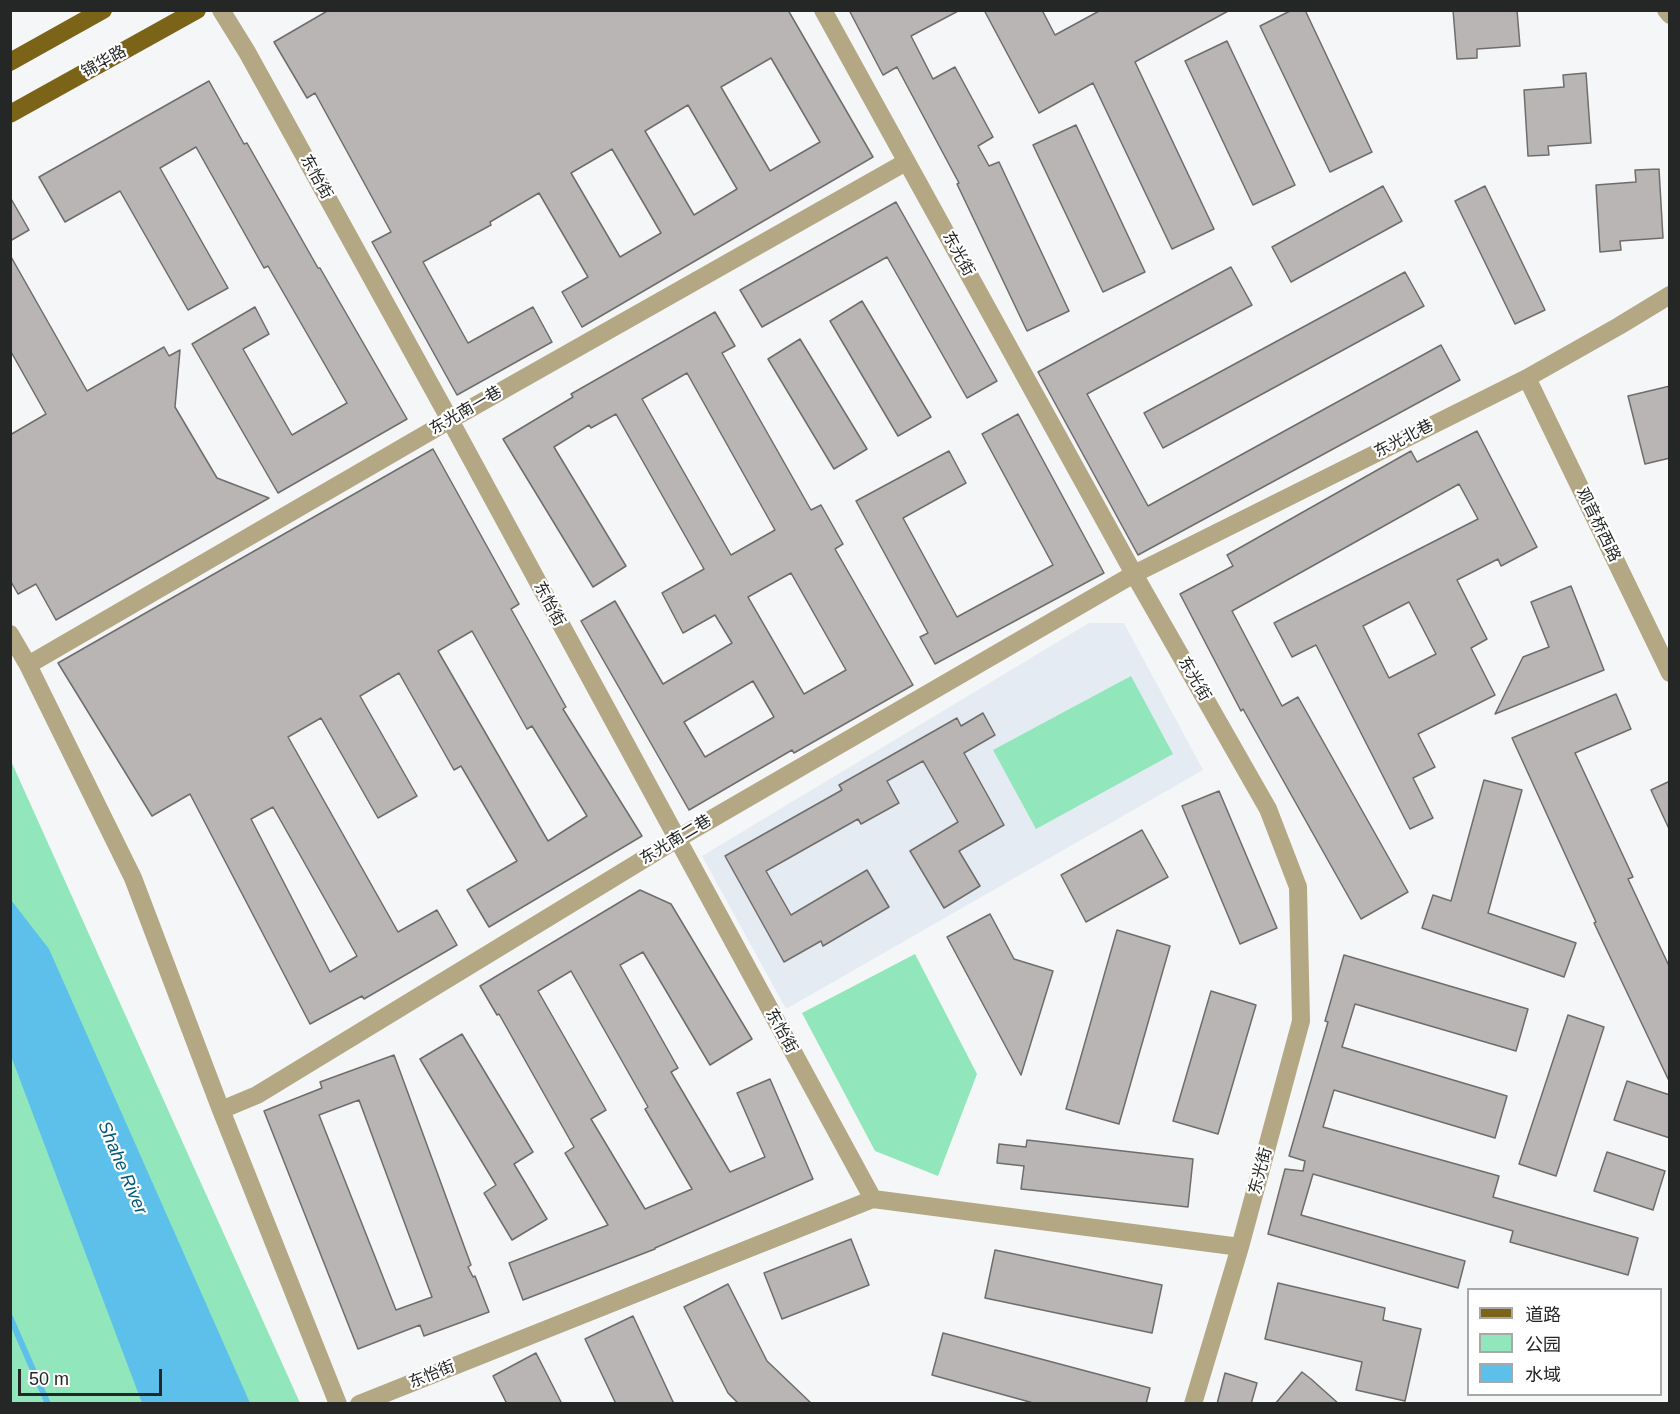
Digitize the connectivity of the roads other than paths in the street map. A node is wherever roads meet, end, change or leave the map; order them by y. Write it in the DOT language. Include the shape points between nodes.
graph roads {
  1 [pos="103,10"];
  2 [pos="197,10"];
  3 [pos="221,10"];
  4 [pos="823,10"];
  5 [pos="1666,10"];
  6 [pos="1670,15"];
  7 [pos="10,62"];
  8 [pos="10,114"];
  9 [pos="906,162"];
  10 [pos="1670,295"];
  11 [pos="1527,378"];
  12 [pos="450,420"];
  13 [pos="1134,574"];
  14 [pos="10,634"];
  15 [pos="28,665"];
  16 [pos="1670,673"];
  17 [pos="676,839"];
  18 [pos="221,1110"];
  19 [pos="873,1199"];
  20 [pos="1240,1247"];
  21 [pos="338,1404"];
  22 [pos="359,1404"];
  23 [pos="1193,1404"];
  1 -- 7 [label="main road"];
  2 -- 8 [label="main road, 锦华路"];
  3 -- 12 [label="street, 东怡街"];
  4 -- 9 [label="street, 东光街"];
  5 -- 6 [label="street"];
  9 -- 12 [label="street, 东光南一巷"];
  9 -- 13 [label="street, 东光街"];
  10 -- 11 [label="street, 东光北巷"];
  11 -- 13 [label="street, 东光北巷"];
  11 -- 16 [label="street, 观音桥西路"];
  12 -- 15 [label="street, 东光南一巷"];
  12 -- 17 [label="street, 东怡街"];
  13 -- 17 [label="street, 东光南二巷"];
  13 -- 20 [label="street, 东光街" via="1269,809 1298,886 1301,1021"];
  14 -- 15 [label="street"];
  15 -- 18 [label="street" via="133,878"];
  17 -- 18 [label="street, 东光南二巷" via="257,1095"];
  17 -- 19 [label="street, 东怡街"];
  18 -- 21 [label="street"];
  19 -- 20 [label="street, 东怡街"];
  19 -- 22 [label="street, 东怡街"];
  20 -- 23 [label="street, 东光街"];
}
